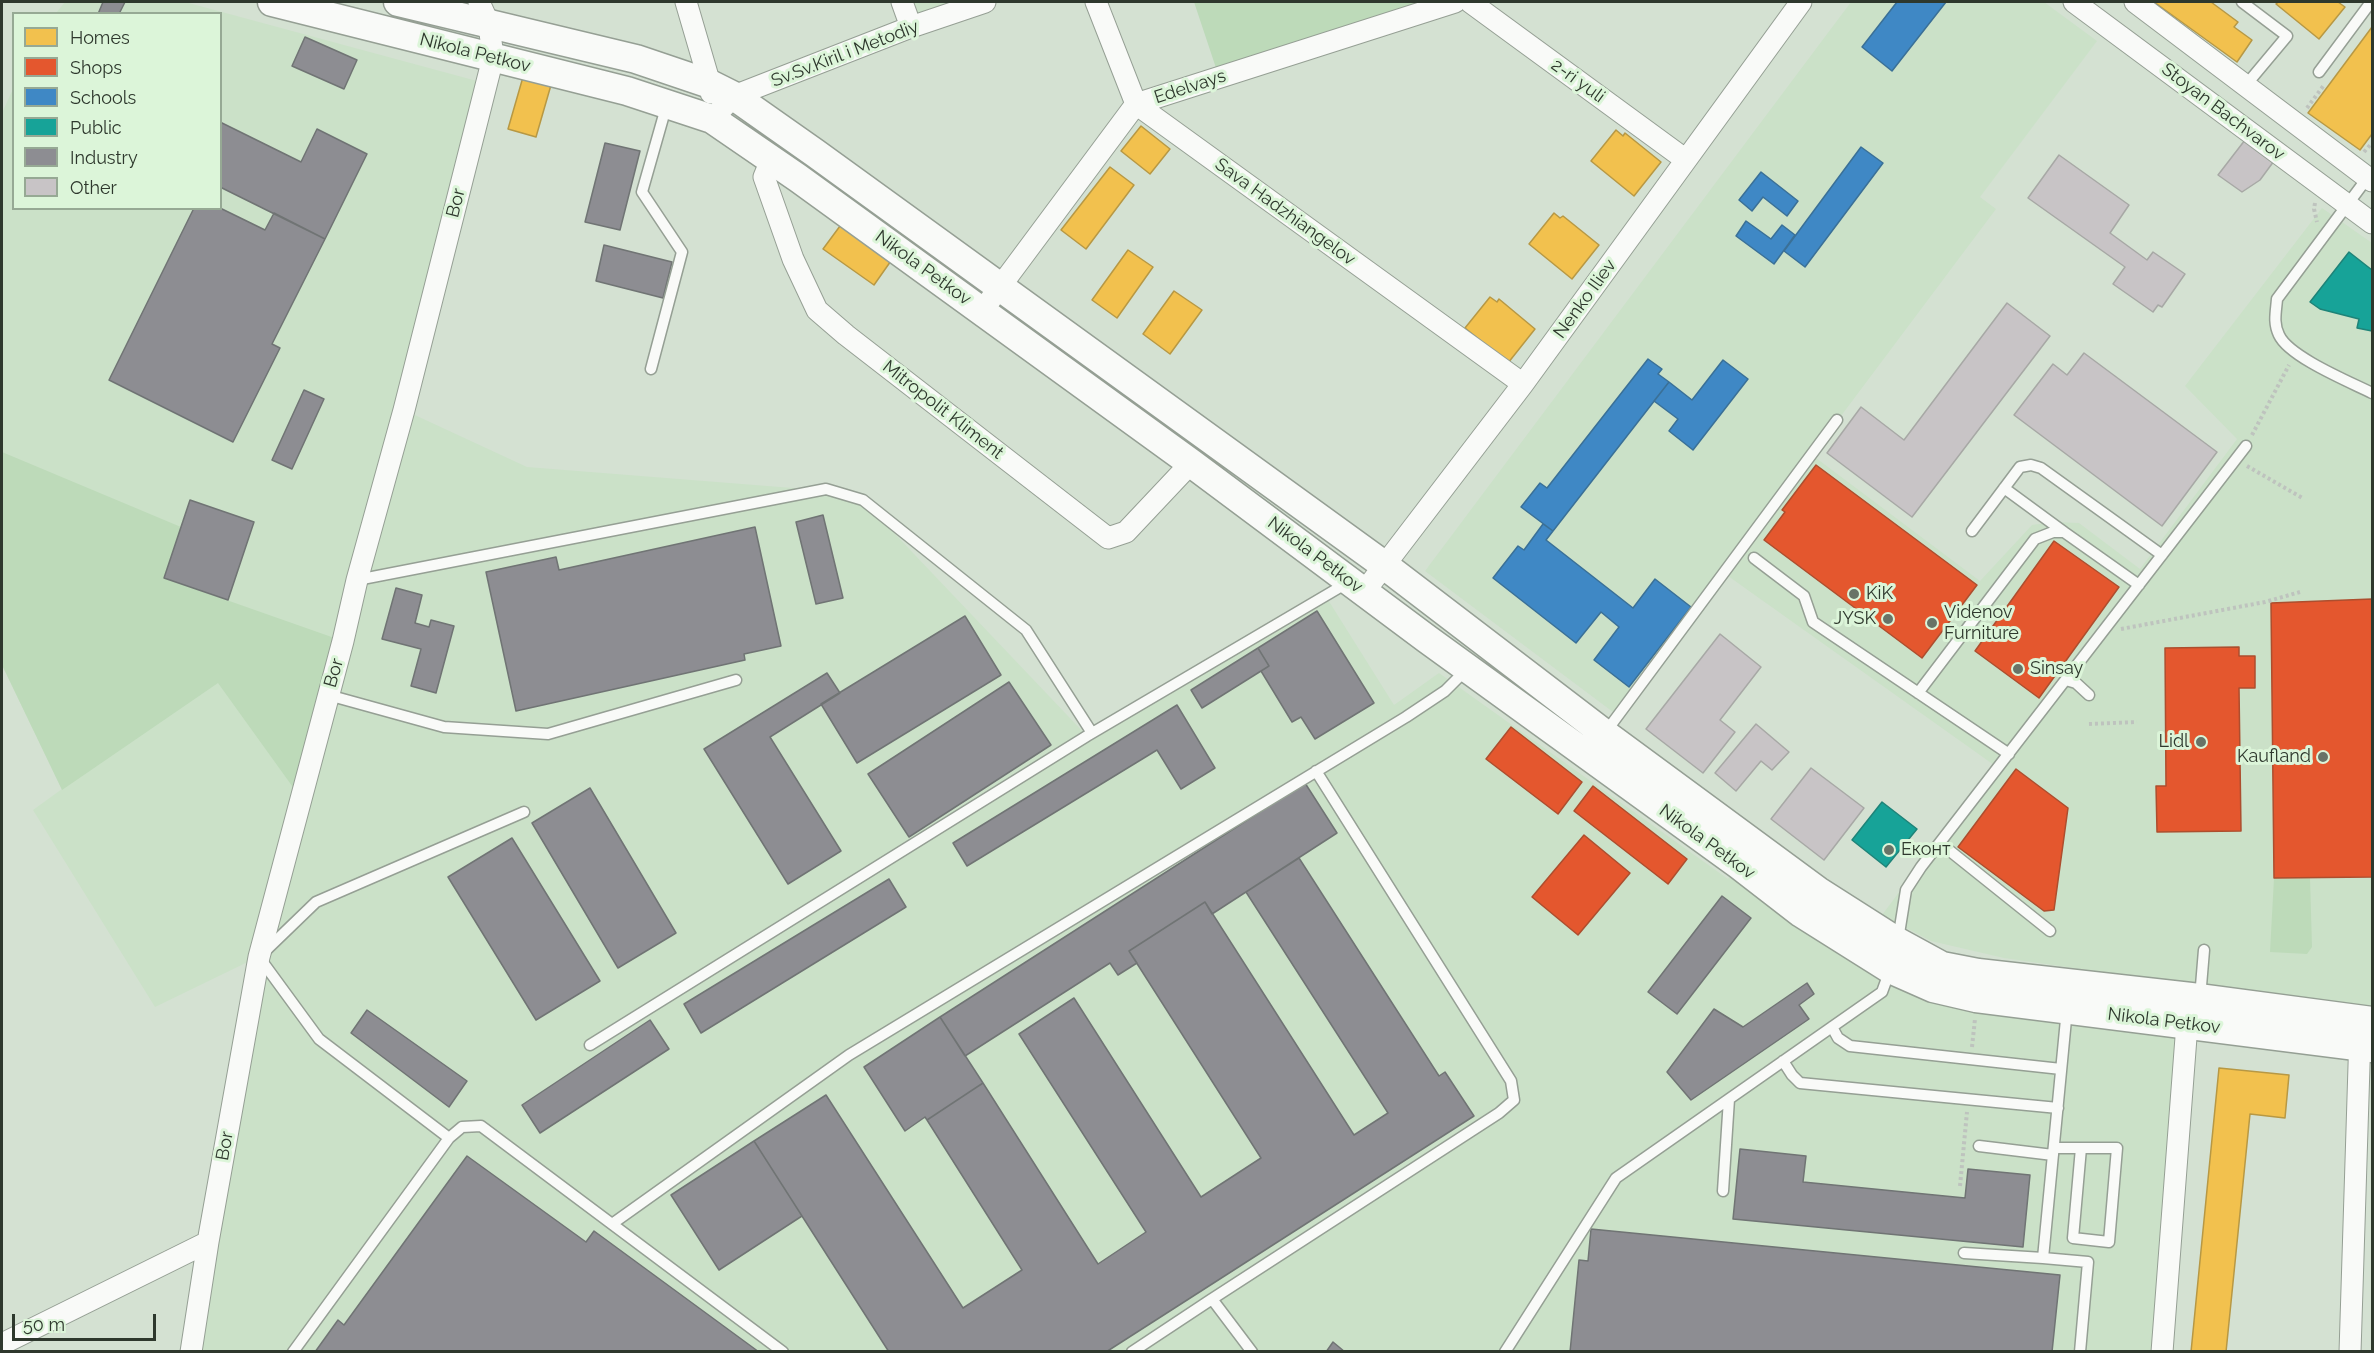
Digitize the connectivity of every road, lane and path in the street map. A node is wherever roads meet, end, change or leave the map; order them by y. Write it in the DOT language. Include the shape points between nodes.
graph roads {
  1 [pos="272,2"];
  2 [pos="398,2"];
  3 [pos="686,2"];
  4 [pos="902,2"];
  5 [pos="985,2"];
  6 [pos="1096,2"];
  7 [pos="1455,2"];
  8 [pos="1470,2"];
  9 [pos="1801,2"];
  10 [pos="2074,2"];
  11 [pos="2135,2"];
  12 [pos="2242,2"];
  13 [pos="2371,2"];
  14 [pos="484,13"];
  15 [pos="911,27"];
  16 [pos="493,58"];
  17 [pos="2319,72"];
  18 [pos="2246,85"];
  19 [pos="722,90"];
  20 [pos="667,104"];
  21 [pos="1136,104"];
  22 [pos="712,119"];
  23 [pos="2296,123"];
  24 [pos="771,160"];
  25 [pos="1686,160"];
  26 [pos="2370,179"];
  27 [pos="2347,204"];
  28 [pos="2373,223"];
  29 [pos="1001,287"];
  30 [pos="982,311"];
  31 [pos="2294,353"];
  32 [pos="651,369"];
  33 [pos="1522,384"];
  34 [pos="2373,393"];
  35 [pos="1837,420"];
  36 [pos="2246,446"];
  37 [pos="2236,460"];
  38 [pos="1191,463"];
  39 [pos="2004,488"];
  40 [pos="2304,499"];
  41 [pos="1972,531"];
  42 [pos="2064,532"];
  43 [pos="2162,555"];
  44 [pos="1754,558"];
  45 [pos="1384,565"];
  46 [pos="357,580"];
  47 [pos="2139,585"];
  48 [pos="1357,587"];
  49 [pos="2300,592"];
  50 [pos="2102,633"];
  51 [pos="1468,668"];
  52 [pos="736,680"];
  53 [pos="2066,680"];
  54 [pos="1918,693"];
  55 [pos="328,695"];
  56 [pos="2089,695"];
  57 [pos="2137,722"];
  58 [pos="2089,724"];
  59 [pos="1092,733"];
  60 [pos="1605,734"];
  61 [pos="2009,754"];
  62 [pos="1316,771"];
  63 [pos="524,812"];
  64 [pos="1940,843"];
  65 [pos="2050,931"];
  66 [pos="2204,950"];
  67 [pos="1894,956"];
  68 [pos="259,957"];
  69 [pos="2192,1006"];
  70 [pos="2067,1009"];
  71 [pos="1832,1027"];
  72 [pos="2366,1034"];
  73 [pos="590,1045"];
  74 [pos="1784,1061"];
  75 [pos="2061,1069"];
  76 [pos="1729,1099"];
  77 [pos="2058,1108"];
  78 [pos="449,1138"];
  79 [pos="1979,1146"];
  80 [pos="2081,1148"];
  81 [pos="2054,1151"];
  82 [pos="1723,1191"];
  83 [pos="612,1224"];
  84 [pos="208,1242"];
  85 [pos="1964,1253"];
  86 [pos="2043,1258"];
  87 [pos="1212,1299"];
  88 [pos="2,1344"];
  89 [pos="191,1352"];
  90 [pos="293,1352"];
  91 [pos="783,1352"];
  92 [pos="1132,1352"];
  93 [pos="1252,1352"];
  94 [pos="1505,1352"];
  95 [pos="2080,1352"];
  96 [pos="2162,1352"];
  97 [pos="2350,1352"];
  1 -- 16 [label="main road, Nikola Petkov"];
  2 -- 14 [label="main road, Nikola Petkov"];
  3 -- 19 [label="street"];
  4 -- 15 [label="street"];
  5 -- 15 [label="street, Sv.Sv.Kiril i Metodiy"];
  6 -- 21 [label="street"];
  7 -- 21 [label="street, Edelvays"];
  8 -- 25 [label="street, 2-ri yuli"];
  9 -- 25 [label="street, Nenko Iliev"];
  10 -- 27 [label="street, Stoyan Bachvarov"];
  11 -- 18 [label="street, Stoyan Bachvarov"];
  12 -- 18 [label="lane" via="2287,36"];
  13 -- 17 [label="lane"];
  14 -- 16 [label="street, Bor"];
  14 -- 19 [label="main road, Nikola Petkov" via="636,59"];
  15 -- 19 [label="street, Sv.Sv.Kiril i Metodiy"];
  16 -- 20 [label="main road, Nikola Petkov"];
  16 -- 46 [label="street, Bor"];
  17 -- 23 [label="path" via="2326,82"];
  18 -- 23 [label="street, Stoyan Bachvarov"];
  19 -- 22 [label="street, Sv.Sv.Kiril i Metodiy"];
  19 -- 29 [label="main road, Nikola Petkov"];
  20 -- 22 [label="main road, Nikola Petkov"];
  20 -- 32 [label="lane" via="642,192 682,252"];
  21 -- 29 [label="street, Edelvays"];
  21 -- 33 [label="street, Sava Hadzhiangelov"];
  22 -- 24 [label="main road, Nikola Petkov"];
  23 -- 26 [label="street, Stoyan Bachvarov"];
  24 -- 30 [label="main road, Nikola Petkov"];
  24 -- 38 [label="street, Mitropolit Kliment" via="764,177 793,259 817,310 1108,538 1126,532"];
  25 -- 33 [label="street, Nenko Iliev"];
  26 -- 27 [label="lane"];
  27 -- 28 [label="street, Stoyan Bachvarov"];
  27 -- 31 [label="lane" via="2277,299 2274,320 2280,337"];
  29 -- 30 [label="street, Edelvays"];
  29 -- 45 [label="main road, Nikola Petkov"];
  30 -- 38 [label="main road, Nikola Petkov"];
  31 -- 34 [label="lane"];
  31 -- 36 [label="path"];
  33 -- 45 [label="street, Nenko Iliev"];
  35 -- 60 [label="lane"];
  36 -- 37 [label="lane"];
  37 -- 40 [label="path"];
  37 -- 43 [label="lane"];
  38 -- 48 [label="main road, Nikola Petkov"];
  39 -- 41 [label="lane"];
  39 -- 42 [label="lane"];
  39 -- 43 [label="lane" via="2020,467 2041,468"];
  42 -- 47 [label="lane"];
  42 -- 54 [label="lane" via="2035,539"];
  43 -- 47 [label="lane"];
  44 -- 54 [label="lane" via="1804,596 1813,622"];
  45 -- 48 [label="street, Nenko Iliev"];
  45 -- 60 [label="main road, Nikola Petkov"];
  46 -- 55 [label="street, Bor"];
  46 -- 59 [label="lane" via="826,489 862,500 1026,630"];
  47 -- 50 [label="lane"];
  48 -- 51 [label="main road, Nikola Petkov"];
  48 -- 59 [label="lane" via="1325,595"];
  49 -- 50 [label="path"];
  50 -- 53 [label="lane"];
  51 -- 62 [label="lane" via="1445,691"];
  51 -- 67 [label="main road, Nikola Petkov" via="1801,913"];
  52 -- 55 [label="lane" via="548,734 444,727"];
  53 -- 56 [label="lane"];
  53 -- 61 [label="lane"];
  54 -- 61 [label="lane"];
  55 -- 68 [label="street, Bor"];
  57 -- 58 [label="path"];
  59 -- 73 [label="lane"];
  60 -- 67 [label="main road, Nikola Petkov" via="1818,891"];
  61 -- 64 [label="lane"];
  62 -- 83 [label="lane" via="849,1055"];
  62 -- 87 [label="lane" via="1511,1081 1514,1100"];
  63 -- 68 [label="lane" via="316,902"];
  64 -- 65 [label="lane"];
  64 -- 67 [label="lane" via="1906,890"];
  66 -- 69 [label="lane"];
  67 -- 69 [label="main road, Nikola Petkov"];
  67 -- 70 [label="main road, Nikola Petkov" via="1933,988 1976,998"];
  67 -- 71 [label="lane" via="1882,992"];
  68 -- 78 [label="lane" via="319,1039"];
  68 -- 84 [label="street, Bor"];
  69 -- 70 [label="main road, Nikola Petkov"];
  69 -- 72 [label="main road, Nikola Petkov"];
  69 -- 96 [label="street"];
  70 -- 75 [label="lane"];
  71 -- 74 [label="lane"];
  71 -- 75 [label="lane" via="1838,1038 1850,1046"];
  72 -- 97 [label="street"];
  74 -- 76 [label="lane"];
  74 -- 77 [label="lane" via="1800,1083"];
  75 -- 77 [label="lane"];
  76 -- 82 [label="lane"];
  76 -- 94 [label="lane" via="1616,1178"];
  77 -- 81 [label="lane"];
  78 -- 83 [label="lane" via="462,1127 481,1126"];
  78 -- 90 [label="lane"];
  79 -- 81 [label="lane"];
  80 -- 80 [label="lane" via="2117,1148 2109,1242 2073,1238"];
  80 -- 81 [label="lane"];
  81 -- 86 [label="lane"];
  83 -- 91 [label="lane"];
  84 -- 88 [label="street"];
  84 -- 89 [label="street, Bor"];
  85 -- 86 [label="lane"];
  86 -- 95 [label="lane" via="2088,1262"];
  87 -- 92 [label="lane"];
  87 -- 93 [label="lane"];
}
